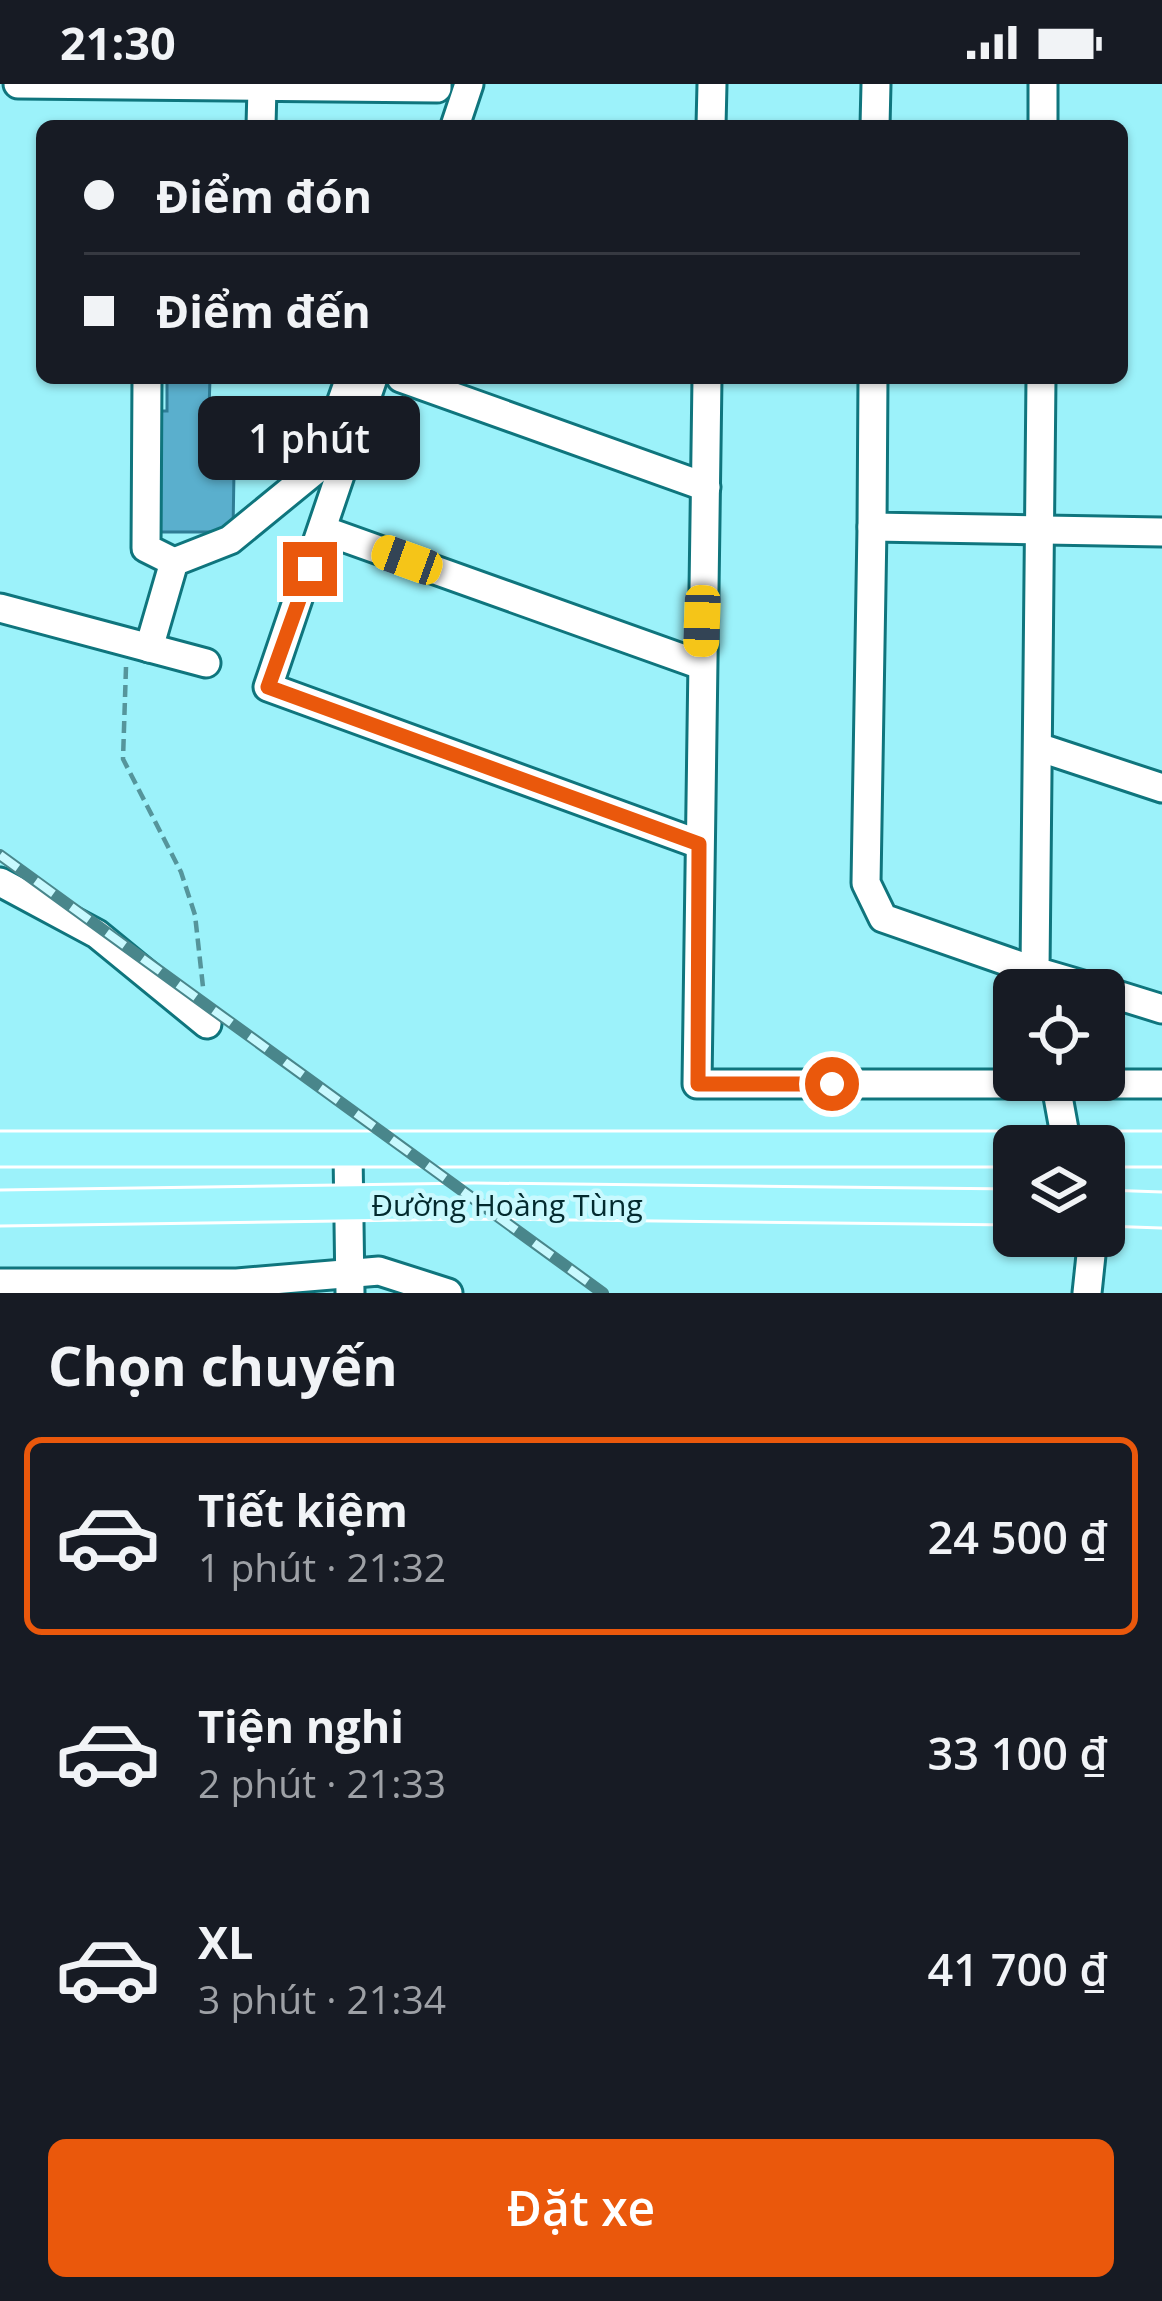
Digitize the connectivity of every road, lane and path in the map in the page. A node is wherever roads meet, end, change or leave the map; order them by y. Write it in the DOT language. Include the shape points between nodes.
graph roads {
  1 [pos="18,84"];
  2 [pos="469,84"];
  3 [pos="712,84"];
  4 [pos="875,84"];
  5 [pos="1043,84"];
  6 [pos="437,86"];
  7 [pos="262,87"];
  8 [pos="261,120"];
  9 [pos="457,120"];
  10 [pos="711,120"];
  11 [pos="875,120"];
  12 [pos="1043,120"];
  13 [pos="147,384"];
  14 [pos="348,384"];
  15 [pos="371,384"];
  16 [pos="418,384"];
  17 [pos="707,384"];
  18 [pos="873,384"];
  19 [pos="1041,384"];
  20 [pos="706,487"];
  21 [pos="872,527"];
  22 [pos="323,530"];
  23 [pos="1040,531"];
  24 [pos="1162,532"];
  25 [pos="174,562"];
  26 [pos="0,608"];
  27 [pos="132,649"];
  28 [pos="206,663"];
  29 [pos="701,665"];
  30 [pos="1038,747"];
  31 [pos="1162,788"];
  32 [pos="699,844"];
  33 [pos="0,882"];
  34 [pos="1010,969"];
  35 [pos="1037,969"];
  36 [pos="1125,998"];
  37 [pos="1162,1009"];
  38 [pos="206,1014"];
  39 [pos="993,1082"];
  40 [pos="1125,1083"];
  41 [pos="1162,1084"];
  42 [pos="0,1149"];
  43 [pos="993,1149"];
  44 [pos="1125,1149"];
  45 [pos="1162,1149"];
  46 [pos="348,1151"];
  47 [pos="348,1205"];
  48 [pos="993,1207"];
  49 [pos="0,1208"];
  50 [pos="1125,1209"];
  51 [pos="1162,1210"];
  52 [pos="1091,1257"];
  53 [pos="0,1283"];
  54 [pos="350,1283"];
  55 [pos="448,1293"];
  56 [pos="1087,1293"];
  1 -- 7 [label="street"];
  2 -- 9 [label="street"];
  3 -- 10 [label="street"];
  4 -- 11 [label="street"];
  5 -- 12 [label="street"];
  6 -- 7 [label="street"];
  7 -- 8 [label="street"];
  13 -- 25 [label="street" via="146,548"];
  14 -- 25 [label="street" via="318,468 230,540"];
  15 -- 22 [label="street"];
  16 -- 20 [label="street"];
  17 -- 20 [label="street"];
  18 -- 21 [label="street"];
  19 -- 23 [label="street"];
  20 -- 29 [label="street"];
  21 -- 23 [label="street"];
  21 -- 34 [label="street" via="866,883 883,918"];
  22 -- 29 [label="street"];
  22 -- 32 [label="street" via="268,687"];
  23 -- 24 [label="street"];
  23 -- 30 [label="street"];
  25 -- 27 [label="street"];
  26 -- 27 [label="street"];
  27 -- 28 [label="street"];
  27 -- 38 [label="path" via="121,698 123,759 195,915"];
  29 -- 32 [label="street"];
  30 -- 31 [label="street"];
  30 -- 35 [label="street"];
  32 -- 39 [label="street" via="698,1084"];
  33 -- 38 [label="street" via="97,934"];
  36 -- 37 [label="street"];
  40 -- 41 [label="street"];
  42 -- 46 [label="main road, Đường Hoàng Tùng"];
  43 -- 46 [label="main road, Đường Hoàng Tùng"];
  44 -- 45 [label="main road"];
  46 -- 47 [label="street"];
  47 -- 48 [label="main road, Đường Hoàng Tùng"];
  47 -- 49 [label="main road, Đường Hoàng Tùng"];
  47 -- 54 [label="street"];
  50 -- 51 [label="main road"];
  52 -- 56 [label="street"];
  53 -- 54 [label="street"];
  54 -- 55 [label="street" via="379,1271"];
}
